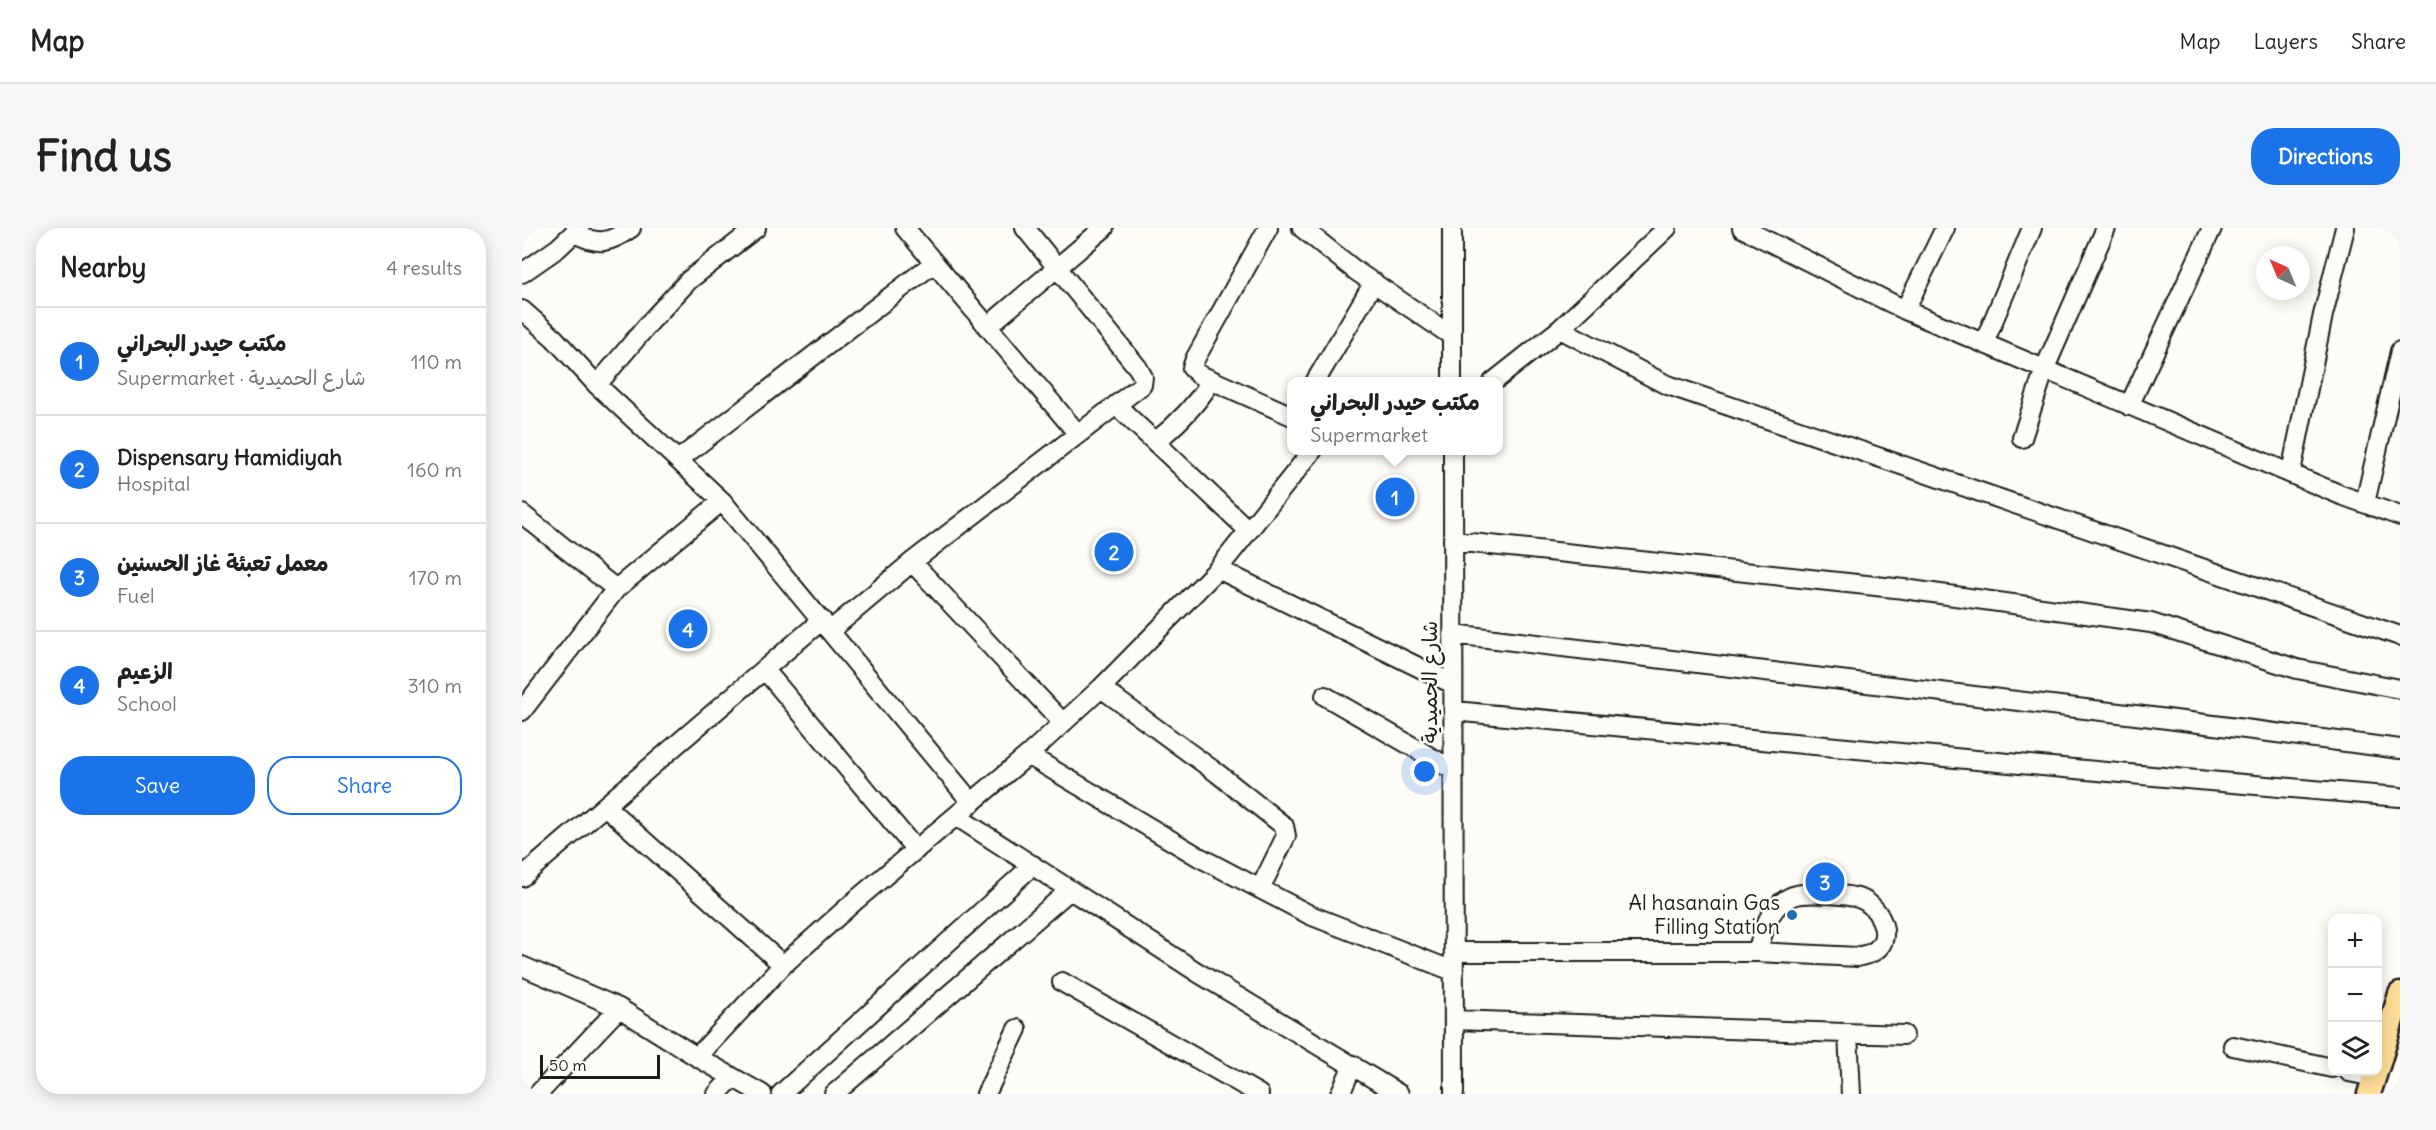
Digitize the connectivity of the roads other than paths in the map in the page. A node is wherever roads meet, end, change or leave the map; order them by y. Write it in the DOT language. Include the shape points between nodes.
graph roads {
  1 [pos="631,228"];
  2 [pos="756,228"];
  3 [pos="905,228"];
  4 [pos="1025,228"];
  5 [pos="1104,228"];
  6 [pos="1268,228"];
  7 [pos="1302,228"];
  8 [pos="1452,228"];
  9 [pos="1666,228"];
  10 [pos="1742,228"];
  11 [pos="1946,228"];
  12 [pos="2032,228"];
  13 [pos="2106,228"];
  14 [pos="2212,228"];
  15 [pos="2345,228"];
  16 [pos="577,230"];
  17 [pos="934,263"];
  18 [pos="1058,269"];
  19 [pos="522,273"];
  20 [pos="1374,282"];
  21 [pos="522,310"];
  22 [pos="1905,310"];
  23 [pos="987,327"];
  24 [pos="1560,329"];
  25 [pos="1452,336"];
  26 [pos="1984,343"];
  27 [pos="2400,351"];
  28 [pos="2045,368"];
  29 [pos="1317,377"];
  30 [pos="1452,377"];
  31 [pos="1497,377"];
  32 [pos="1212,380"];
  33 [pos="597,385"];
  34 [pos="1116,405"];
  35 [pos="2129,406"];
  36 [pos="1287,414"];
  37 [pos="1078,434"];
  38 [pos="2022,438"];
  39 [pos="1155,442"];
  40 [pos="1309,455"];
  41 [pos="1453,455"];
  42 [pos="678,460"];
  43 [pos="2291,472"];
  44 [pos="722,501"];
  45 [pos="2365,503"];
  46 [pos="522,514"];
  47 [pos="2400,516"];
  48 [pos="1248,530"];
  49 [pos="1453,541"];
  50 [pos="912,562"];
  51 [pos="1218,569"];
  52 [pos="616,589"];
  53 [pos="827,625"];
  54 [pos="1453,633"];
  55 [pos="2400,636"];
  56 [pos="765,669"];
  57 [pos="1453,684"];
  58 [pos="1101,688"];
  59 [pos="2400,689"];
  60 [pos="1325,696"];
  61 [pos="522,709"];
  62 [pos="1453,711"];
  63 [pos="1063,723"];
  64 [pos="2400,749"];
  65 [pos="1028,755"];
  66 [pos="1453,770"];
  67 [pos="2400,797"];
  68 [pos="972,802"];
  69 [pos="605,806"];
  70 [pos="956,816"];
  71 [pos="916,850"];
  72 [pos="1033,865"];
  73 [pos="522,877"];
  74 [pos="1260,889"];
  75 [pos="1070,890"];
  76 [pos="1454,952"];
  77 [pos="1757,952"];
  78 [pos="783,965"];
  79 [pos="522,966"];
  80 [pos="1454,971"];
  81 [pos="1062,981"];
  82 [pos="2400,994"];
  83 [pos="619,1008"];
  84 [pos="1454,1020"];
  85 [pos="1017,1029"];
  86 [pos="1848,1033"];
  87 [pos="1904,1035"];
  88 [pos="2233,1046"];
  89 [pos="697,1057"];
  90 [pos="1353,1065"];
  91 [pos="2328,1067"];
  92 [pos="2374,1077"];
  93 [pos="732,1078"];
  94 [pos="538,1094"];
  95 [pos="717,1094"];
  96 [pos="762,1094"];
  97 [pos="781,1094"];
  98 [pos="834,1094"];
  99 [pos="986,1094"];
  100 [pos="1259,1094"];
  101 [pos="1340,1094"];
  102 [pos="1399,1094"];
  103 [pos="1454,1094"];
  104 [pos="1851,1094"];
  1 -- 16 [label="street" via="603,242 590,241"];
  2 -- 33 [label="street" via="689,280"];
  3 -- 17 [label="street"];
  4 -- 18 [label="street"];
  5 -- 18 [label="street"];
  6 -- 32 [label="street" via="1195,359 1192,368"];
  7 -- 20 [label="street"];
  8 -- 25 [label="street"];
  9 -- 24 [label="street"];
  10 -- 22 [label="street"];
  11 -- 22 [label="street"];
  12 -- 26 [label="street"];
  13 -- 28 [label="street"];
  14 -- 35 [label="street"];
  15 -- 43 [label="street"];
  16 -- 19 [label="street"];
  17 -- 23 [label="street"];
  17 -- 42 [label="street"];
  18 -- 23 [label="street"];
  18 -- 34 [label="street" via="1143,377 1142,385"];
  20 -- 25 [label="street"];
  20 -- 29 [label="street"];
  21 -- 33 [label="street"];
  22 -- 26 [label="street"];
  23 -- 37 [label="street"];
  24 -- 31 [label="street"];
  24 -- 55 [label="street" via="1665,384"];
  25 -- 30 [label="street"];
  26 -- 28 [label="street"];
  27 -- 45 [label="street"];
  28 -- 35 [label="street"];
  28 -- 38 [label="street"];
  32 -- 36 [label="street"];
  32 -- 39 [label="street" via="1187,414"];
  33 -- 42 [label="street"];
  34 -- 37 [label="street"];
  34 -- 39 [label="street"];
  35 -- 43 [label="street"];
  37 -- 50 [label="street"];
  39 -- 48 [label="street"];
  40 -- 48 [label="street"];
  41 -- 49 [label="street, شارع الحميدية"];
  42 -- 44 [label="street"];
  43 -- 45 [label="street"];
  44 -- 52 [label="street"];
  44 -- 53 [label="street"];
  45 -- 47 [label="street"];
  46 -- 52 [label="street"];
  48 -- 51 [label="street"];
  49 -- 54 [label="street, شارع الحميدية"];
  49 -- 59 [label="street" via="1904,589 2151,624 2297,669"];
  50 -- 53 [label="street"];
  50 -- 63 [label="street"];
  51 -- 57 [label="street"];
  51 -- 58 [label="street"];
  52 -- 61 [label="street"];
  53 -- 56 [label="street"];
  53 -- 68 [label="street"];
  54 -- 57 [label="street, شارع الحميدية"];
  54 -- 64 [label="street"];
  56 -- 69 [label="street"];
  56 -- 71 [label="street"];
  57 -- 62 [label="street, شارع الحميدية"];
  58 -- 63 [label="street"];
  58 -- 74 [label="street" via="1284,826 1286,836"];
  60 -- 66 [label="street"];
  62 -- 66 [label="street, شارع الحميدية"];
  62 -- 67 [label="street" via="2156,778"];
  63 -- 65 [label="street"];
  65 -- 68 [label="street"];
  65 -- 74 [label="street"];
  66 -- 76 [label="street, شارع الحميدية"];
  68 -- 70 [label="street"];
  69 -- 73 [label="street"];
  69 -- 78 [label="street"];
  70 -- 71 [label="street"];
  70 -- 72 [label="street"];
  71 -- 78 [label="street"];
  72 -- 75 [label="street"];
  72 -- 97 [label="street"];
  74 -- 80 [label="street" via="1310,915"];
  75 -- 90 [label="street"];
  75 -- 98 [label="street"];
  76 -- 77 [label="street"];
  76 -- 80 [label="street, شارع الحميدية"];
  77 -- 77 [label="street" via="1858,957 1873,953 1885,933 1881,915 1856,897 1806,894 1780,904 1769,918"];
  78 -- 89 [label="street"];
  79 -- 83 [label="street"];
  80 -- 84 [label="street, شارع الحميدية"];
  81 -- 100 [label="street"];
  82 -- 92 [label="main road"];
  83 -- 89 [label="street"];
  83 -- 94 [label="street"];
  84 -- 86 [label="street"];
  84 -- 103 [label="street, شارع الحميدية"];
  85 -- 99 [label="street"];
  86 -- 87 [label="street"];
  86 -- 104 [label="street"];
  88 -- 91 [label="street"];
  89 -- 93 [label="street"];
  90 -- 101 [label="street"];
  90 -- 102 [label="street"];
  93 -- 95 [label="street"];
  93 -- 96 [label="street"];
}
